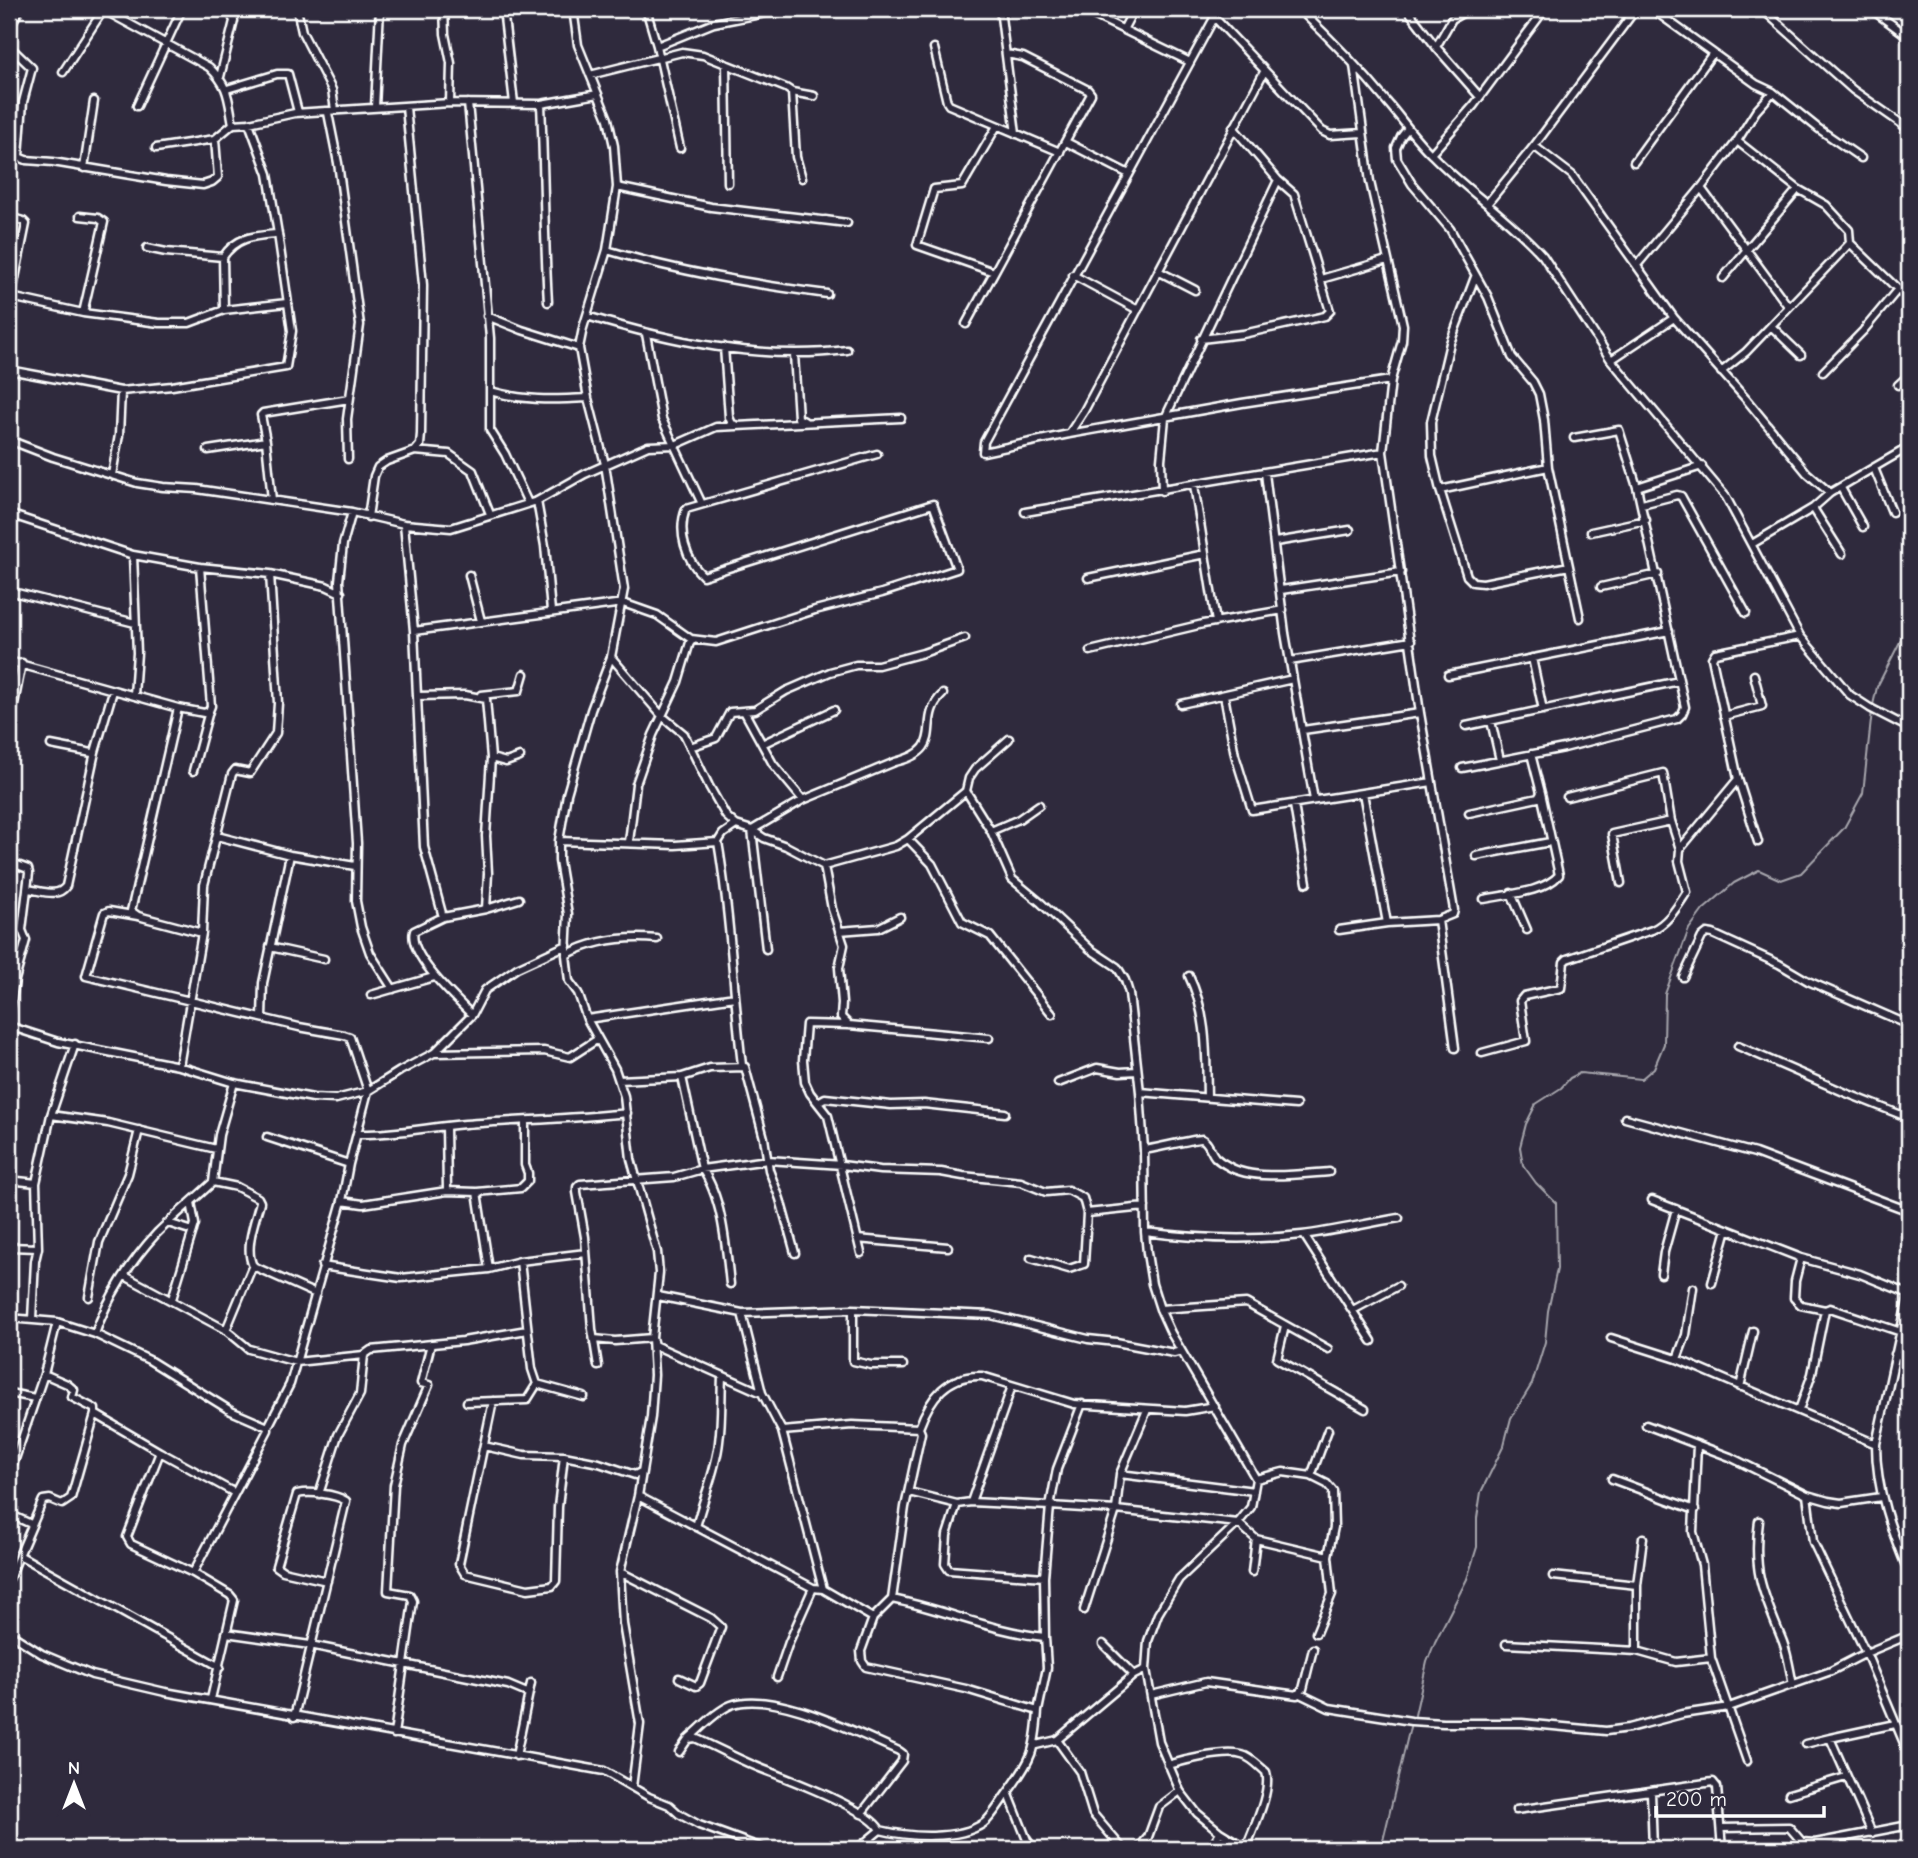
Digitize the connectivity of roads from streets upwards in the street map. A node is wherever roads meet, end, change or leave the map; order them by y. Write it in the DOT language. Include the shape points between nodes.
graph roads {
  1 [pos="20,9"];
  2 [pos="103,9"];
  3 [pos="181,9"];
  4 [pos="229,9"];
  5 [pos="297,9"];
  6 [pos="380,9"];
  7 [pos="444,9"];
  8 [pos="503,9"];
  9 [pos="573,9"];
  10 [pos="646,9"];
  11 [pos="1000,9"];
  12 [pos="1082,9"];
  13 [pos="1135,9"];
  14 [pos="1219,9"];
  15 [pos="1299,9"];
  16 [pos="1407,9"];
  17 [pos="1455,9"];
  18 [pos="1476,9"];
  19 [pos="1545,9"];
  20 [pos="1636,9"];
  21 [pos="1652,9"];
  22 [pos="1762,9"];
  23 [pos="1871,9"];
  24 [pos="813,10"];
  25 [pos="1463,10"];
  26 [pos="1214,17"];
  27 [pos="1452,19"];
  28 [pos="9,28"];
  29 [pos="1124,28"];
  30 [pos="1909,37"];
  31 [pos="165,44"];
  32 [pos="9,46"];
  33 [pos="657,46"];
  34 [pos="1436,47"];
  35 [pos="934,48"];
  36 [pos="1713,53"];
  37 [pos="1006,54"];
  38 [pos="660,59"];
  39 [pos="1190,62"];
  40 [pos="726,64"];
  41 [pos="1354,65"];
  42 [pos="63,72"];
  43 [pos="1264,72"];
  44 [pos="590,75"];
  45 [pos="220,77"];
  46 [pos="227,89"];
  47 [pos="792,92"];
  48 [pos="1773,92"];
  49 [pos="598,94"];
  50 [pos="814,96"];
  51 [pos="1480,97"];
  52 [pos="94,101"];
  53 [pos="450,103"];
  54 [pos="468,103"];
  55 [pos="514,103"];
  56 [pos="541,104"];
  57 [pos="137,106"];
  58 [pos="375,107"];
  59 [pos="405,107"];
  60 [pos="331,111"];
  61 [pos="295,113"];
  62 [pos="249,123"];
  63 [pos="233,124"];
  64 [pos="997,126"];
  65 [pos="1233,127"];
  66 [pos="1408,128"];
  67 [pos="1909,129"];
  68 [pos="1362,133"];
  69 [pos="1016,134"];
  70 [pos="215,139"];
  71 [pos="1737,141"];
  72 [pos="1066,142"];
  73 [pos="1534,146"];
  74 [pos="156,148"];
  75 [pos="680,148"];
  76 [pos="1060,152"];
  77 [pos="9,153"];
  78 [pos="1431,154"];
  79 [pos="19,156"];
  80 [pos="1861,158"];
  81 [pos="1634,162"];
  82 [pos="84,168"];
  83 [pos="1129,174"];
  84 [pos="802,178"];
  85 [pos="1278,180"];
  86 [pos="728,183"];
  87 [pos="617,187"];
  88 [pos="1701,188"];
  89 [pos="1798,189"];
  90 [pos="1487,204"];
  91 [pos="80,216"];
  92 [pos="9,217"];
  93 [pos="825,220"];
  94 [pos="278,234"];
  95 [pos="1850,243"];
  96 [pos="147,248"];
  97 [pos="607,250"];
  98 [pos="1748,250"];
  99 [pos="223,257"];
  100 [pos="1387,260"];
  101 [pos="1637,265"];
  102 [pos="1158,271"];
  103 [pos="994,272"];
  104 [pos="1073,275"];
  105 [pos="1475,277"];
  106 [pos="1723,278"];
  107 [pos="1321,279"];
  108 [pos="1898,289"];
  109 [pos="1195,290"];
  110 [pos="827,294"];
  111 [pos="11,297"];
  112 [pos="1909,300"];
  113 [pos="548,302"];
  114 [pos="287,303"];
  115 [pos="1788,306"];
  116 [pos="9,307"];
  117 [pos="224,310"];
  118 [pos="1138,310"];
  119 [pos="83,313"];
  120 [pos="487,316"];
  121 [pos="587,316"];
  122 [pos="1674,318"];
  123 [pos="967,324"];
  124 [pos="1771,326"];
  125 [pos="646,334"];
  126 [pos="1201,339"];
  127 [pos="724,347"];
  128 [pos="579,348"];
  129 [pos="847,350"];
  130 [pos="794,354"];
  131 [pos="1801,355"];
  132 [pos="1611,360"];
  133 [pos="9,370"];
  134 [pos="1721,372"];
  135 [pos="1823,372"];
  136 [pos="1909,375"];
  137 [pos="1391,380"];
  138 [pos="1898,385"];
  139 [pos="121,391"];
  140 [pos="489,391"];
  141 [pos="588,398"];
  142 [pos="349,399"];
  143 [pos="901,418"];
  144 [pos="1165,418"];
  145 [pos="805,422"];
  146 [pos="740,425"];
  147 [pos="1069,434"];
  148 [pos="1574,438"];
  149 [pos="9,440"];
  150 [pos="266,441"];
  151 [pos="675,444"];
  152 [pos="1909,447"];
  153 [pos="208,450"];
  154 [pos="415,451"];
  155 [pos="1383,452"];
  156 [pos="877,454"];
  157 [pos="348,459"];
  158 [pos="605,464"];
  159 [pos="1702,466"];
  160 [pos="1548,467"];
  161 [pos="1874,468"];
  162 [pos="1265,473"];
  163 [pos="112,475"];
  164 [pos="1194,485"];
  165 [pos="1637,486"];
  166 [pos="1841,488"];
  167 [pos="1440,490"];
  168 [pos="1162,491"];
  169 [pos="1830,493"];
  170 [pos="272,500"];
  171 [pos="537,501"];
  172 [pos="528,503"];
  173 [pos="702,504"];
  174 [pos="1642,504"];
  175 [pos="1813,508"];
  176 [pos="352,512"];
  177 [pos="1025,512"];
  178 [pos="1892,512"];
  179 [pos="9,514"];
  180 [pos="490,514"];
  181 [pos="368,517"];
  182 [pos="1646,520"];
  183 [pos="404,524"];
  184 [pos="1863,527"];
  185 [pos="1350,530"];
  186 [pos="1591,532"];
  187 [pos="1275,542"];
  188 [pos="1752,544"];
  189 [pos="1205,554"];
  190 [pos="1842,554"];
  191 [pos="133,555"];
  192 [pos="1569,566"];
  193 [pos="200,567"];
  194 [pos="1401,572"];
  195 [pos="270,574"];
  196 [pos="1658,574"];
  197 [pos="469,575"];
  198 [pos="1088,578"];
  199 [pos="339,581"];
  200 [pos="326,586"];
  201 [pos="1601,587"];
  202 [pos="9,590"];
  203 [pos="1281,590"];
  204 [pos="341,593"];
  205 [pos="623,603"];
  206 [pos="1283,610"];
  207 [pos="551,611"];
  208 [pos="1746,613"];
  209 [pos="1580,618"];
  210 [pos="481,621"];
  211 [pos="1216,622"];
  212 [pos="135,623"];
  213 [pos="414,631"];
  214 [pos="1670,631"];
  215 [pos="1800,636"];
  216 [pos="964,638"];
  217 [pos="691,639"];
  218 [pos="1411,641"];
  219 [pos="1090,651"];
  220 [pos="611,657"];
  221 [pos="1532,658"];
  222 [pos="9,661"];
  223 [pos="1290,661"];
  224 [pos="22,663"];
  225 [pos="524,674"];
  226 [pos="1754,674"];
  227 [pos="1448,675"];
  228 [pos="1293,679"];
  229 [pos="1679,681"];
  230 [pos="113,691"];
  231 [pos="943,694"];
  232 [pos="135,695"];
  233 [pos="1224,695"];
  234 [pos="417,696"];
  235 [pos="473,696"];
  236 [pos="1181,704"];
  237 [pos="178,708"];
  238 [pos="834,710"];
  239 [pos="1542,710"];
  240 [pos="209,711"];
  241 [pos="744,711"];
  242 [pos="1420,713"];
  243 [pos="662,716"];
  244 [pos="1724,716"];
  245 [pos="1492,720"];
  246 [pos="1465,726"];
  247 [pos="1909,728"];
  248 [pos="9,730"];
  249 [pos="1303,730"];
  250 [pos="1009,739"];
  251 [pos="51,744"];
  252 [pos="762,744"];
  253 [pos="690,747"];
  254 [pos="95,752"];
  255 [pos="1531,754"];
  256 [pos="520,757"];
  257 [pos="491,758"];
  258 [pos="1500,760"];
  259 [pos="1462,768"];
  260 [pos="193,771"];
  261 [pos="1738,779"];
  262 [pos="1432,782"];
  263 [pos="965,791"];
  264 [pos="1363,793"];
  265 [pos="1541,793"];
  266 [pos="1567,797"];
  267 [pos="803,800"];
  268 [pos="1314,800"];
  269 [pos="1039,805"];
  270 [pos="1294,805"];
  271 [pos="1469,813"];
  272 [pos="1671,821"];
  273 [pos="736,825"];
  274 [pos="752,830"];
  275 [pos="992,831"];
  276 [pos="217,836"];
  277 [pos="908,839"];
  278 [pos="559,841"];
  279 [pos="629,842"];
  280 [pos="718,842"];
  281 [pos="1550,842"];
  282 [pos="1758,842"];
  283 [pos="1680,849"];
  284 [pos="289,855"];
  285 [pos="1476,856"];
  286 [pos="9,862"];
  287 [pos="355,866"];
  288 [pos="824,866"];
  289 [pos="1307,883"];
  290 [pos="1620,883"];
  291 [pos="28,889"];
  292 [pos="1511,893"];
  293 [pos="519,899"];
  294 [pos="1484,899"];
  295 [pos="486,909"];
  296 [pos="138,916"];
  297 [pos="443,917"];
  298 [pos="900,917"];
  299 [pos="1438,920"];
  300 [pos="1387,923"];
  301 [pos="1339,930"];
  302 [pos="1527,930"];
  303 [pos="839,932"];
  304 [pos="202,933"];
  305 [pos="657,939"];
  306 [pos="567,945"];
  307 [pos="270,947"];
  308 [pos="765,948"];
  309 [pos="566,954"];
  310 [pos="324,959"];
  311 [pos="1189,976"];
  312 [pos="434,977"];
  313 [pos="1683,977"];
  314 [pos="393,989"];
  315 [pos="371,995"];
  316 [pos="734,997"];
  317 [pos="190,1001"];
  318 [pos="1052,1014"];
  319 [pos="472,1015"];
  320 [pos="9,1018"];
  321 [pos="262,1018"];
  322 [pos="587,1019"];
  323 [pos="849,1025"];
  324 [pos="1909,1025"];
  325 [pos="9,1027"];
  326 [pos="598,1038"];
  327 [pos="989,1038"];
  328 [pos="75,1044"];
  329 [pos="1738,1046"];
  330 [pos="1455,1048"];
  331 [pos="435,1053"];
  332 [pos="1482,1053"];
  333 [pos="742,1065"];
  334 [pos="179,1066"];
  335 [pos="1137,1071"];
  336 [pos="682,1077"];
  337 [pos="619,1080"];
  338 [pos="234,1083"];
  339 [pos="1058,1083"];
  340 [pos="368,1091"];
  341 [pos="1140,1092"];
  342 [pos="1207,1097"];
  343 [pos="818,1102"];
  344 [pos="1296,1105"];
  345 [pos="627,1113"];
  346 [pos="1005,1113"];
  347 [pos="51,1115"];
  348 [pos="1625,1118"];
  349 [pos="1909,1118"];
  350 [pos="525,1121"];
  351 [pos="446,1126"];
  352 [pos="139,1130"];
  353 [pos="357,1134"];
  354 [pos="267,1137"];
  355 [pos="216,1149"];
  356 [pos="1144,1150"];
  357 [pos="768,1160"];
  358 [pos="349,1164"];
  359 [pos="842,1165"];
  360 [pos="702,1169"];
  361 [pos="1329,1172"];
  362 [pos="9,1180"];
  363 [pos="636,1180"];
  364 [pos="213,1182"];
  365 [pos="36,1183"];
  366 [pos="447,1191"];
  367 [pos="477,1192"];
  368 [pos="1652,1200"];
  369 [pos="342,1201"];
  370 [pos="191,1202"];
  371 [pos="1144,1207"];
  372 [pos="1676,1209"];
  373 [pos="1909,1211"];
  374 [pos="1087,1213"];
  375 [pos="1399,1218"];
  376 [pos="168,1223"];
  377 [pos="1727,1229"];
  378 [pos="193,1231"];
  379 [pos="1145,1232"];
  380 [pos="1304,1235"];
  381 [pos="857,1239"];
  382 [pos="9,1247"];
  383 [pos="948,1247"];
  384 [pos="38,1248"];
  385 [pos="586,1252"];
  386 [pos="795,1253"];
  387 [pos="861,1253"];
  388 [pos="1031,1258"];
  389 [pos="1801,1258"];
  390 [pos="520,1261"];
  391 [pos="253,1265"];
  392 [pos="322,1266"];
  393 [pos="489,1269"];
  394 [pos="1661,1275"];
  395 [pos="125,1276"];
  396 [pos="1712,1283"];
  397 [pos="730,1284"];
  398 [pos="1398,1286"];
  399 [pos="1693,1288"];
  400 [pos="1909,1293"];
  401 [pos="316,1294"];
  402 [pos="657,1296"];
  403 [pos="89,1297"];
  404 [pos="172,1299"];
  405 [pos="853,1309"];
  406 [pos="1160,1309"];
  407 [pos="1353,1310"];
  408 [pos="1825,1310"];
  409 [pos="742,1313"];
  410 [pos="9,1318"];
  411 [pos="32,1319"];
  412 [pos="57,1322"];
  413 [pos="1285,1325"];
  414 [pos="226,1330"];
  415 [pos="527,1330"];
  416 [pos="1753,1331"];
  417 [pos="1901,1332"];
  418 [pos="94,1334"];
  419 [pos="652,1338"];
  420 [pos="1611,1338"];
  421 [pos="594,1339"];
  422 [pos="1372,1341"];
  423 [pos="431,1345"];
  424 [pos="1328,1349"];
  425 [pos="1181,1351"];
  426 [pos="1895,1354"];
  427 [pos="364,1355"];
  428 [pos="1909,1358"];
  429 [pos="1677,1359"];
  430 [pos="296,1362"];
  431 [pos="903,1365"];
  432 [pos="598,1366"];
  433 [pos="44,1374"];
  434 [pos="722,1376"];
  435 [pos="537,1384"];
  436 [pos="1012,1386"];
  437 [pos="1741,1387"];
  438 [pos="9,1393"];
  439 [pos="762,1393"];
  440 [pos="584,1397"];
  441 [pos="35,1398"];
  442 [pos="493,1401"];
  443 [pos="467,1402"];
  444 [pos="1082,1404"];
  445 [pos="1215,1406"];
  446 [pos="1365,1409"];
  447 [pos="1147,1410"];
  448 [pos="1800,1410"];
  449 [pos="95,1414"];
  450 [pos="1646,1424"];
  451 [pos="268,1427"];
  452 [pos="919,1428"];
  453 [pos="1328,1430"];
  454 [pos="782,1431"];
  455 [pos="1875,1444"];
  456 [pos="1697,1445"];
  457 [pos="484,1446"];
  458 [pos="160,1452"];
  459 [pos="564,1456"];
  460 [pos="14,1462"];
  461 [pos="638,1474"];
  462 [pos="1121,1474"];
  463 [pos="1311,1476"];
  464 [pos="1256,1479"];
  465 [pos="1612,1479"];
  466 [pos="1254,1491"];
  467 [pos="909,1492"];
  468 [pos="235,1493"];
  469 [pos="319,1494"];
  470 [pos="1807,1494"];
  471 [pos="638,1496"];
  472 [pos="1881,1497"];
  473 [pos="971,1502"];
  474 [pos="957,1504"];
  475 [pos="1050,1506"];
  476 [pos="1116,1510"];
  477 [pos="1695,1510"];
  478 [pos="9,1514"];
  479 [pos="1759,1521"];
  480 [pos="1238,1523"];
  481 [pos="31,1524"];
  482 [pos="696,1527"];
  483 [pos="1643,1538"];
  484 [pos="1256,1539"];
  485 [pos="19,1555"];
  486 [pos="1328,1556"];
  487 [pos="620,1572"];
  488 [pos="1252,1572"];
  489 [pos="192,1573"];
  490 [pos="1909,1573"];
  491 [pos="1553,1576"];
  492 [pos="1044,1577"];
  493 [pos="9,1579"];
  494 [pos="327,1581"];
  495 [pos="1637,1585"];
  496 [pos="813,1588"];
  497 [pos="823,1589"];
  498 [pos="892,1599"];
  499 [pos="1084,1610"];
  500 [pos="873,1618"];
  501 [pos="9,1633"];
  502 [pos="226,1633"];
  503 [pos="1316,1633"];
  504 [pos="1909,1635"];
  505 [pos="1045,1637"];
  506 [pos="1103,1644"];
  507 [pos="1506,1644"];
  508 [pos="310,1645"];
  509 [pos="1313,1649"];
  510 [pos="1637,1651"];
  511 [pos="1866,1653"];
  512 [pos="1711,1658"];
  513 [pos="404,1665"];
  514 [pos="220,1667"];
  515 [pos="1146,1669"];
  516 [pos="1135,1675"];
  517 [pos="777,1677"];
  518 [pos="680,1678"];
  519 [pos="531,1683"];
  520 [pos="1793,1685"];
  521 [pos="527,1693"];
  522 [pos="1300,1694"];
  523 [pos="1151,1695"];
  524 [pos="211,1699"];
  525 [pos="1729,1707"];
  526 [pos="1038,1712"];
  527 [pos="294,1717"];
  528 [pos="1895,1724"];
  529 [pos="394,1734"];
  530 [pos="1830,1738"];
  531 [pos="688,1739"];
  532 [pos="1057,1740"];
  533 [pos="1805,1744"];
  534 [pos="1035,1745"];
  535 [pos="679,1752"];
  536 [pos="1909,1755"];
  537 [pos="516,1756"];
  538 [pos="1747,1761"];
  539 [pos="1168,1765"];
  540 [pos="1846,1777"];
  541 [pos="632,1787"];
  542 [pos="1180,1791"];
  543 [pos="1008,1792"];
  544 [pos="1651,1792"];
  545 [pos="1789,1794"];
  546 [pos="1516,1810"];
  547 [pos="861,1814"];
  548 [pos="1909,1825"];
  549 [pos="1721,1828"];
  550 [pos="880,1830"];
  551 [pos="1220,1832"];
  552 [pos="1872,1833"];
  553 [pos="1815,1846"];
  554 [pos="765,1849"];
  555 [pos="857,1849"];
  556 [pos="1034,1849"];
  557 [pos="1123,1849"];
  558 [pos="1138,1849"];
  559 [pos="1210,1849"];
  560 [pos="1247,1849"];
  561 [pos="1653,1849"];
  562 [pos="1722,1849"];
  1 -- 28 [label="street"];
  2 -- 31 [label="street"];
  2 -- 42 [label="street"];
  3 -- 31 [label="street"];
  4 -- 45 [label="street" via="234,20"];
  5 -- 60 [label="street" via="302,32 332,90"];
  6 -- 58 [label="street"];
  7 -- 53 [label="street" via="451,63"];
  8 -- 55 [label="street"];
  9 -- 44 [label="street" via="578,45"];
  10 -- 33 [label="street"];
  11 -- 37 [label="street"];
  12 -- 29 [label="street"];
  13 -- 29 [label="street"];
  14 -- 26 [label="street"];
  15 -- 41 [label="street"];
  16 -- 34 [label="street"];
  17 -- 27 [label="street"];
  18 -- 25 [label="street"];
  19 -- 51 [label="street"];
  20 -- 73 [label="street"];
  21 -- 36 [label="street"];
  22 -- 67 [label="street" via="1853,90"];
  23 -- 30 [label="street"];
  24 -- 33 [label="street" via="714,23"];
  25 -- 27 [label="street"];
  26 -- 39 [label="street"];
  26 -- 43 [label="street"];
  27 -- 34 [label="street"];
  29 -- 39 [label="street"];
  31 -- 45 [label="street"];
  31 -- 57 [label="street"];
  32 -- 79 [label="street" via="32,68 23,102"];
  33 -- 38 [label="street"];
  34 -- 51 [label="street"];
  35 -- 64 [label="street" via="949,105"];
  36 -- 48 [label="street"];
  36 -- 81 [label="street"];
  37 -- 69 [label="street"];
  37 -- 72 [label="street" via="1023,57 1091,93"];
  38 -- 40 [label="street" via="682,52"];
  38 -- 44 [label="street"];
  38 -- 75 [label="street"];
  39 -- 83 [label="street"];
  40 -- 47 [label="street"];
  40 -- 86 [label="street"];
  41 -- 66 [label="street"];
  41 -- 68 [label="street"];
  43 -- 65 [label="street"];
  43 -- 68 [label="street" via="1322,131 1330,135"];
  44 -- 49 [label="street"];
  45 -- 46 [label="street"];
  46 -- 61 [label="street" via="288,74"];
  46 -- 63 [label="street"];
  47 -- 50 [label="street"];
  47 -- 84 [label="street" via="796,157"];
  48 -- 71 [label="street"];
  48 -- 80 [label="street"];
  49 -- 56 [label="street"];
  49 -- 87 [label="street" via="614,146"];
  51 -- 78 [label="street"];
  52 -- 82 [label="street"];
  53 -- 54 [label="street"];
  53 -- 59 [label="street"];
  54 -- 55 [label="street"];
  54 -- 120 [label="street"];
  55 -- 56 [label="street"];
  56 -- 113 [label="street"];
  58 -- 59 [label="street"];
  58 -- 60 [label="street"];
  59 -- 154 [label="street" via="423,285 421,434"];
  60 -- 61 [label="street"];
  60 -- 142 [label="street" via="360,325"];
  61 -- 62 [label="street"];
  62 -- 63 [label="street"];
  62 -- 94 [label="street" via="268,174"];
  63 -- 70 [label="street"];
  64 -- 69 [label="street"];
  64 -- 103 [label="street" via="962,186 934,189 917,245"];
  65 -- 85 [label="street"];
  65 -- 102 [label="street"];
  66 -- 78 [label="street"];
  66 -- 105 [label="street" via="1396,148 1397,159 1450,229"];
  68 -- 100 [label="street"];
  69 -- 76 [label="street"];
  70 -- 74 [label="street"];
  70 -- 82 [label="street" via="218,177 203,185"];
  71 -- 88 [label="street"];
  71 -- 89 [label="street"];
  72 -- 76 [label="street"];
  72 -- 83 [label="street"];
  73 -- 90 [label="street"];
  73 -- 101 [label="street" via="1572,175"];
  76 -- 103 [label="street"];
  77 -- 79 [label="street"];
  78 -- 90 [label="street"];
  79 -- 82 [label="street"];
  83 -- 104 [label="street"];
  85 -- 107 [label="street" via="1294,194"];
  85 -- 126 [label="street"];
  87 -- 93 [label="street" via="711,207 847,223"];
  87 -- 97 [label="street"];
  88 -- 98 [label="street"];
  88 -- 101 [label="street"];
  89 -- 95 [label="street" via="1826,205 1849,230"];
  89 -- 98 [label="street"];
  90 -- 132 [label="street" via="1543,256"];
  91 -- 119 [label="street" via="104,222"];
  92 -- 111 [label="street" via="26,225"];
  94 -- 99 [label="street" via="245,237"];
  94 -- 114 [label="street"];
  95 -- 108 [label="street"];
  95 -- 115 [label="street"];
  96 -- 99 [label="street"];
  97 -- 110 [label="street" via="732,281"];
  97 -- 121 [label="street"];
  98 -- 106 [label="street"];
  98 -- 115 [label="street"];
  99 -- 117 [label="street"];
  100 -- 107 [label="street"];
  100 -- 137 [label="street" via="1403,325"];
  101 -- 122 [label="street"];
  102 -- 109 [label="street"];
  102 -- 118 [label="street"];
  103 -- 123 [label="street"];
  104 -- 118 [label="street"];
  104 -- 147 [label="street" via="984,442 983,452"];
  105 -- 160 [label="street" via="1488,297 1511,357 1539,394"];
  105 -- 167 [label="street" via="1450,343 1431,422"];
  107 -- 126 [label="street" via="1330,311 1325,316"];
  108 -- 112 [label="street"];
  108 -- 135 [label="street"];
  111 -- 116 [label="street"];
  111 -- 119 [label="street"];
  114 -- 117 [label="street"];
  114 -- 139 [label="street" via="292,331 286,367"];
  115 -- 124 [label="street"];
  117 -- 119 [label="street" via="189,323"];
  118 -- 147 [label="street"];
  120 -- 128 [label="street"];
  120 -- 140 [label="street"];
  121 -- 125 [label="street"];
  121 -- 128 [label="street"];
  122 -- 132 [label="street"];
  122 -- 134 [label="street"];
  124 -- 131 [label="street"];
  124 -- 134 [label="street"];
  125 -- 127 [label="street"];
  125 -- 151 [label="street" via="663,419"];
  126 -- 144 [label="street"];
  127 -- 130 [label="street"];
  127 -- 146 [label="street" via="729,416 732,424"];
  128 -- 141 [label="street"];
  129 -- 130 [label="street"];
  130 -- 145 [label="street" via="798,418"];
  132 -- 159 [label="street"];
  133 -- 139 [label="street"];
  134 -- 169 [label="street" via="1807,473"];
  136 -- 138 [label="street"];
  137 -- 144 [label="street"];
  137 -- 155 [label="street"];
  139 -- 163 [label="street"];
  140 -- 141 [label="street" via="538,401"];
  140 -- 172 [label="street" via="491,429"];
  141 -- 158 [label="street"];
  142 -- 150 [label="street" via="263,412"];
  142 -- 157 [label="street"];
  143 -- 145 [label="street"];
  144 -- 147 [label="street"];
  144 -- 168 [label="street"];
  145 -- 146 [label="street"];
  146 -- 151 [label="street" via="716,427"];
  148 -- 165 [label="street" via="1619,430"];
  149 -- 163 [label="street"];
  150 -- 153 [label="street"];
  150 -- 170 [label="street"];
  151 -- 158 [label="street" via="648,446"];
  151 -- 173 [label="street"];
  152 -- 161 [label="street"];
  154 -- 180 [label="street" via="449,454 473,471"];
  154 -- 181 [label="street" via="378,467"];
  155 -- 162 [label="street"];
  155 -- 194 [label="street"];
  156 -- 173 [label="street"];
  158 -- 171 [label="street"];
  158 -- 205 [label="street"];
  159 -- 165 [label="street"];
  159 -- 188 [label="street"];
  160 -- 167 [label="street"];
  160 -- 192 [label="street"];
  161 -- 166 [label="street"];
  161 -- 178 [label="street"];
  162 -- 164 [label="street"];
  162 -- 187 [label="street"];
  163 -- 170 [label="street" via="163,488"];
  164 -- 168 [label="street"];
  164 -- 189 [label="street"];
  165 -- 174 [label="street"];
  166 -- 169 [label="street"];
  166 -- 184 [label="street"];
  167 -- 192 [label="street" via="1467,576 1473,582"];
  168 -- 177 [label="street"];
  169 -- 175 [label="street"];
  170 -- 176 [label="street"];
  171 -- 172 [label="street"];
  171 -- 207 [label="street"];
  172 -- 180 [label="street"];
  173 -- 217 [label="street" via="686,509 681,526 690,562 703,576 933,504 957,569 726,640"];
  174 -- 182 [label="street"];
  174 -- 208 [label="street" via="1681,496"];
  175 -- 188 [label="street"];
  175 -- 190 [label="street"];
  176 -- 181 [label="street"];
  176 -- 199 [label="street"];
  179 -- 191 [label="street"];
  180 -- 183 [label="street" via="451,528"];
  181 -- 183 [label="street"];
  182 -- 186 [label="street"];
  182 -- 196 [label="street"];
  183 -- 213 [label="street"];
  185 -- 187 [label="street"];
  187 -- 203 [label="street"];
  188 -- 215 [label="street"];
  189 -- 198 [label="street"];
  189 -- 211 [label="street"];
  191 -- 193 [label="street"];
  191 -- 212 [label="street"];
  192 -- 209 [label="street"];
  193 -- 195 [label="street"];
  193 -- 240 [label="street"];
  194 -- 203 [label="street"];
  194 -- 218 [label="street"];
  195 -- 200 [label="street"];
  195 -- 276 [label="street" via="276,733 250,773 232,774"];
  196 -- 201 [label="street"];
  196 -- 214 [label="street"];
  197 -- 210 [label="street"];
  199 -- 200 [label="street"];
  199 -- 204 [label="street"];
  200 -- 204 [label="street"];
  202 -- 212 [label="street"];
  203 -- 206 [label="street"];
  204 -- 287 [label="street"];
  205 -- 207 [label="street"];
  205 -- 217 [label="street" via="657,615"];
  205 -- 220 [label="street"];
  206 -- 211 [label="street"];
  206 -- 223 [label="street"];
  207 -- 210 [label="street"];
  210 -- 213 [label="street"];
  211 -- 219 [label="street"];
  212 -- 232 [label="street"];
  213 -- 234 [label="street"];
  214 -- 221 [label="street"];
  214 -- 229 [label="street"];
  215 -- 244 [label="street" via="1715,653"];
  215 -- 247 [label="street" via="1858,701"];
  216 -- 241 [label="street" via="923,653 830,672 755,710"];
  217 -- 243 [label="street"];
  218 -- 223 [label="street"];
  218 -- 242 [label="street"];
  220 -- 243 [label="street"];
  220 -- 278 [label="street" via="567,794"];
  221 -- 227 [label="street"];
  221 -- 239 [label="street"];
  222 -- 224 [label="street"];
  223 -- 228 [label="street"];
  224 -- 230 [label="street"];
  224 -- 248 [label="street"];
  225 -- 235 [label="street" via="519,691"];
  226 -- 244 [label="street" via="1762,706"];
  228 -- 233 [label="street"];
  228 -- 249 [label="street"];
  229 -- 239 [label="street"];
  229 -- 255 [label="street" via="1685,707 1677,719"];
  230 -- 232 [label="street"];
  230 -- 254 [label="street"];
  231 -- 267 [label="street" via="930,710 928,740 919,753"];
  232 -- 237 [label="street"];
  233 -- 236 [label="street"];
  233 -- 270 [label="street" via="1250,807 1258,811"];
  234 -- 235 [label="street"];
  234 -- 297 [label="street" via="424,846"];
  235 -- 257 [label="street" via="486,699"];
  237 -- 240 [label="street"];
  237 -- 296 [label="street" via="131,907"];
  238 -- 252 [label="street"];
  239 -- 245 [label="street"];
  240 -- 260 [label="street"];
  241 -- 252 [label="street"];
  241 -- 253 [label="street" via="730,712 716,738"];
  242 -- 249 [label="street"];
  242 -- 262 [label="street"];
  243 -- 253 [label="street" via="684,734"];
  243 -- 279 [label="street" via="636,784"];
  244 -- 261 [label="street"];
  245 -- 246 [label="street"];
  245 -- 258 [label="street"];
  249 -- 268 [label="street"];
  250 -- 263 [label="street" via="975,769"];
  251 -- 254 [label="street"];
  252 -- 267 [label="street"];
  253 -- 273 [label="street" via="726,816"];
  254 -- 291 [label="street" via="66,886 56,894"];
  255 -- 258 [label="street"];
  255 -- 265 [label="street"];
  256 -- 257 [label="street" via="506,762"];
  257 -- 295 [label="street"];
  258 -- 259 [label="street"];
  261 -- 282 [label="street"];
  261 -- 283 [label="street"];
  262 -- 264 [label="street"];
  262 -- 299 [label="street" via="1454,910"];
  263 -- 275 [label="street"];
  263 -- 277 [label="street"];
  264 -- 268 [label="street"];
  264 -- 300 [label="street"];
  265 -- 271 [label="street" via="1530,801"];
  265 -- 281 [label="street"];
  266 -- 272 [label="street" via="1663,773"];
  267 -- 274 [label="street"];
  268 -- 270 [label="street"];
  269 -- 275 [label="street"];
  270 -- 289 [label="street"];
  272 -- 283 [label="street"];
  272 -- 290 [label="street" via="1612,834"];
  273 -- 274 [label="street"];
  273 -- 280 [label="street"];
  274 -- 288 [label="street"];
  274 -- 308 [label="street"];
  275 -- 335 [label="street" via="1012,879 1116,967 1125,980"];
  276 -- 284 [label="street"];
  276 -- 304 [label="street" via="204,885"];
  277 -- 288 [label="street"];
  277 -- 318 [label="street" via="932,864 962,922 990,936"];
  278 -- 279 [label="street"];
  278 -- 306 [label="street"];
  279 -- 280 [label="street"];
  280 -- 316 [label="street"];
  281 -- 285 [label="street"];
  281 -- 292 [label="street" via="1559,875 1554,881"];
  283 -- 332 [label="street" via="1687,892 1672,915 1659,927 1567,959 1561,988 1524,996 1520,1001 1526,1041"];
  284 -- 287 [label="street"];
  284 -- 307 [label="street"];
  286 -- 291 [label="street" via="28,869"];
  287 -- 314 [label="street" via="361,927 370,953"];
  288 -- 303 [label="street"];
  291 -- 320 [label="street" via="22,930 26,940"];
  292 -- 294 [label="street"];
  292 -- 302 [label="street"];
  293 -- 295 [label="street"];
  295 -- 297 [label="street"];
  296 -- 304 [label="street"];
  296 -- 317 [label="street" via="106,911 86,976"];
  297 -- 312 [label="street" via="412,935"];
  298 -- 303 [label="street" via="878,928"];
  299 -- 300 [label="street"];
  299 -- 330 [label="street"];
  300 -- 301 [label="street"];
  303 -- 323 [label="street" via="844,945 839,968 841,1017"];
  304 -- 317 [label="street"];
  305 -- 309 [label="street" via="633,937 585,945"];
  306 -- 309 [label="street"];
  306 -- 319 [label="street" via="517,968 485,990"];
  307 -- 310 [label="street"];
  307 -- 321 [label="street"];
  309 -- 322 [label="street" via="569,981"];
  311 -- 342 [label="street" via="1204,1018"];
  312 -- 314 [label="street"];
  312 -- 319 [label="street"];
  313 -- 324 [label="street" via="1702,937 1713,934"];
  314 -- 315 [label="street"];
  316 -- 322 [label="street"];
  316 -- 333 [label="street"];
  317 -- 321 [label="street"];
  317 -- 334 [label="street"];
  319 -- 331 [label="street"];
  321 -- 340 [label="street" via="350,1037"];
  322 -- 326 [label="street"];
  323 -- 327 [label="street"];
  323 -- 343 [label="street" via="810,1023 804,1028 803,1073"];
  325 -- 328 [label="street"];
  326 -- 331 [label="street" via="570,1057 544,1051"];
  326 -- 337 [label="street"];
  328 -- 334 [label="street"];
  328 -- 347 [label="street"];
  329 -- 349 [label="street"];
  331 -- 340 [label="street"];
  333 -- 336 [label="street"];
  333 -- 357 [label="street" via="747,1069"];
  334 -- 338 [label="street"];
  335 -- 339 [label="street" via="1097,1068"];
  335 -- 341 [label="street"];
  336 -- 337 [label="street"];
  336 -- 360 [label="street"];
  337 -- 345 [label="street"];
  338 -- 340 [label="street" via="313,1098 336,1099"];
  338 -- 355 [label="street"];
  340 -- 353 [label="street"];
  341 -- 342 [label="street"];
  341 -- 356 [label="street"];
  342 -- 344 [label="street"];
  343 -- 346 [label="street" via="825,1098"];
  343 -- 359 [label="street" via="828,1115"];
  345 -- 350 [label="street"];
  345 -- 363 [label="street"];
  347 -- 352 [label="street"];
  347 -- 365 [label="street"];
  348 -- 373 [label="street" via="1755,1153"];
  350 -- 351 [label="street"];
  350 -- 367 [label="street" via="528,1181 521,1188"];
  351 -- 353 [label="street" via="387,1135"];
  351 -- 366 [label="street"];
  352 -- 355 [label="street"];
  352 -- 403 [label="street" via="128,1174 99,1242"];
  353 -- 358 [label="street"];
  354 -- 358 [label="street"];
  355 -- 364 [label="street"];
  356 -- 361 [label="street" via="1202,1139 1215,1157 1239,1171"];
  356 -- 371 [label="street"];
  357 -- 359 [label="street"];
  357 -- 360 [label="street"];
  357 -- 386 [label="street"];
  358 -- 369 [label="street"];
  359 -- 374 [label="street" via="941,1171 1021,1182 1046,1192 1068,1191 1083,1198"];
  359 -- 381 [label="street"];
  360 -- 363 [label="street"];
  360 -- 397 [label="street" via="724,1229"];
  362 -- 365 [label="street"];
  363 -- 385 [label="street" via="577,1187"];
  363 -- 402 [label="street" via="657,1252"];
  364 -- 370 [label="street"];
  364 -- 391 [label="street" via="237,1187 260,1202 251,1242"];
  365 -- 384 [label="street"];
  366 -- 367 [label="street"];
  366 -- 369 [label="street" via="363,1204"];
  367 -- 393 [label="street"];
  368 -- 372 [label="street"];
  369 -- 392 [label="street"];
  370 -- 376 [label="street"];
  370 -- 378 [label="street"];
  371 -- 374 [label="street"];
  371 -- 379 [label="street"];
  372 -- 377 [label="street"];
  372 -- 394 [label="street"];
  374 -- 388 [label="street" via="1084,1264 1069,1269"];
  375 -- 380 [label="street"];
  376 -- 378 [label="street"];
  376 -- 395 [label="street"];
  377 -- 389 [label="street"];
  377 -- 396 [label="street"];
  378 -- 404 [label="street"];
  379 -- 380 [label="street" via="1191,1238"];
  379 -- 406 [label="street"];
  380 -- 407 [label="street"];
  381 -- 383 [label="street"];
  381 -- 387 [label="street"];
  382 -- 384 [label="street"];
  384 -- 411 [label="street"];
  385 -- 390 [label="street"];
  385 -- 421 [label="street"];
  389 -- 400 [label="street"];
  389 -- 408 [label="street" via="1794,1298 1801,1305"];
  390 -- 393 [label="street"];
  390 -- 415 [label="street"];
  391 -- 401 [label="street"];
  391 -- 414 [label="street"];
  392 -- 393 [label="street" via="401,1278"];
  392 -- 401 [label="street"];
  395 -- 404 [label="street"];
  395 -- 418 [label="street"];
  398 -- 407 [label="street"];
  399 -- 429 [label="street" via="1686,1335"];
  400 -- 417 [label="street"];
  401 -- 430 [label="street"];
  402 -- 409 [label="street"];
  402 -- 419 [label="street"];
  404 -- 414 [label="street"];
  405 -- 409 [label="street"];
  405 -- 425 [label="street" via="990,1315 1087,1339"];
  405 -- 431 [label="street" via="853,1361"];
  406 -- 413 [label="street" via="1245,1303"];
  406 -- 425 [label="street"];
  407 -- 422 [label="street"];
  408 -- 417 [label="street"];
  408 -- 448 [label="street"];
  409 -- 439 [label="street"];
  410 -- 411 [label="street"];
  411 -- 412 [label="street"];
  412 -- 418 [label="street"];
  412 -- 433 [label="street"];
  413 -- 424 [label="street"];
  413 -- 446 [label="street" via="1277,1359"];
  414 -- 430 [label="street" via="249,1349"];
  415 -- 423 [label="street"];
  415 -- 435 [label="street"];
  416 -- 437 [label="street"];
  417 -- 426 [label="street"];
  418 -- 451 [label="street"];
  419 -- 421 [label="street"];
  419 -- 434 [label="street" via="654,1345"];
  419 -- 461 [label="street" via="651,1417"];
  420 -- 429 [label="street"];
  421 -- 432 [label="street"];
  423 -- 427 [label="street" via="371,1350"];
  423 -- 513 [label="street" via="421,1382 429,1385 403,1445 393,1498 388,1591 410,1595 414,1601"];
  425 -- 445 [label="street"];
  426 -- 428 [label="street"];
  426 -- 455 [label="street"];
  427 -- 430 [label="street"];
  427 -- 469 [label="street" via="360,1394 338,1436"];
  429 -- 437 [label="street"];
  430 -- 451 [label="street"];
  433 -- 441 [label="street"];
  433 -- 449 [label="street" via="67,1384 74,1390 72,1397 95,1409"];
  434 -- 439 [label="street"];
  434 -- 482 [label="street" via="719,1444"];
  435 -- 440 [label="street"];
  435 -- 442 [label="street" via="527,1400"];
  436 -- 444 [label="street"];
  436 -- 452 [label="street" via="982,1376 957,1378 944,1385 931,1402"];
  436 -- 473 [label="street"];
  437 -- 448 [label="street"];
  438 -- 441 [label="street"];
  439 -- 454 [label="street"];
  441 -- 460 [label="street"];
  442 -- 443 [label="street"];
  442 -- 457 [label="street"];
  444 -- 447 [label="street"];
  444 -- 475 [label="street" via="1057,1469"];
  445 -- 447 [label="street"];
  445 -- 464 [label="street"];
  447 -- 462 [label="street"];
  448 -- 455 [label="street"];
  449 -- 458 [label="street"];
  449 -- 481 [label="street" via="71,1498 62,1504 45,1498"];
  450 -- 456 [label="street"];
  451 -- 468 [label="street"];
  452 -- 454 [label="street" via="852,1425"];
  452 -- 467 [label="street"];
  453 -- 463 [label="street"];
  454 -- 497 [label="street"];
  455 -- 472 [label="street"];
  456 -- 470 [label="street"];
  456 -- 477 [label="street"];
  457 -- 459 [label="street" via="524,1455"];
  457 -- 459 [label="street" via="459,1564 465,1574 528,1589 552,1586 556,1581"];
  458 -- 468 [label="street"];
  458 -- 489 [label="street" via="128,1541"];
  459 -- 461 [label="street"];
  461 -- 471 [label="street"];
  462 -- 466 [label="street"];
  462 -- 476 [label="street"];
  463 -- 464 [label="street" via="1283,1472"];
  463 -- 486 [label="street" via="1333,1491 1334,1527"];
  464 -- 466 [label="street"];
  465 -- 477 [label="street"];
  466 -- 480 [label="street" via="1251,1507"];
  467 -- 474 [label="street"];
  467 -- 498 [label="street"];
  468 -- 489 [label="street"];
  469 -- 494 [label="street" via="346,1501"];
  469 -- 494 [label="street" via="297,1494 276,1566"];
  470 -- 472 [label="street" via="1841,1503"];
  470 -- 511 [label="street" via="1813,1542"];
  471 -- 482 [label="street"];
  471 -- 487 [label="street"];
  472 -- 490 [label="street"];
  473 -- 474 [label="street"];
  473 -- 475 [label="street"];
  474 -- 492 [label="street" via="947,1535 945,1564 949,1570"];
  475 -- 476 [label="street"];
  475 -- 492 [label="street"];
  476 -- 480 [label="street"];
  476 -- 499 [label="street"];
  477 -- 512 [label="street" via="1693,1532 1702,1565"];
  478 -- 481 [label="street"];
  479 -- 520 [label="street" via="1759,1579 1783,1641"];
  480 -- 484 [label="street"];
  480 -- 515 [label="street" via="1179,1578 1148,1641"];
  481 -- 485 [label="street"];
  482 -- 496 [label="street"];
  483 -- 495 [label="street"];
  484 -- 486 [label="street"];
  484 -- 488 [label="street"];
  485 -- 493 [label="street"];
  485 -- 514 [label="street"];
  486 -- 503 [label="street" via="1332,1594"];
  487 -- 518 [label="street" via="711,1618 720,1627 700,1683 696,1686"];
  487 -- 541 [label="street" via="623,1624 640,1724"];
  489 -- 502 [label="street" via="234,1600"];
  491 -- 495 [label="street"];
  492 -- 505 [label="street"];
  494 -- 508 [label="street"];
  495 -- 510 [label="street"];
  496 -- 497 [label="street"];
  496 -- 517 [label="street"];
  497 -- 500 [label="street"];
  498 -- 500 [label="street"];
  498 -- 505 [label="street"];
  500 -- 526 [label="street" via="861,1651 866,1667 966,1689"];
  501 -- 524 [label="street" via="42,1654 92,1675"];
  502 -- 508 [label="street"];
  502 -- 514 [label="street"];
  504 -- 511 [label="street"];
  505 -- 526 [label="street" via="1047,1668"];
  506 -- 516 [label="street"];
  507 -- 510 [label="street"];
  508 -- 513 [label="street"];
  508 -- 527 [label="street"];
  509 -- 522 [label="street"];
  510 -- 512 [label="street" via="1672,1662"];
  511 -- 520 [label="street"];
  511 -- 528 [label="street"];
  512 -- 525 [label="street"];
  513 -- 521 [label="street" via="508,1685"];
  513 -- 529 [label="street"];
  514 -- 524 [label="street"];
  515 -- 516 [label="street"];
  515 -- 523 [label="street"];
  516 -- 532 [label="street"];
  519 -- 521 [label="street"];
  520 -- 525 [label="street"];
  521 -- 537 [label="street"];
  522 -- 523 [label="street" via="1206,1682"];
  522 -- 525 [label="street" via="1329,1708 1411,1721 1522,1723 1595,1731"];
  523 -- 539 [label="street"];
  524 -- 527 [label="street"];
  525 -- 538 [label="street"];
  526 -- 534 [label="street"];
  527 -- 529 [label="street"];
  528 -- 530 [label="street"];
  528 -- 536 [label="street"];
  529 -- 537 [label="street"];
  530 -- 533 [label="street"];
  530 -- 540 [label="street"];
  531 -- 535 [label="street"];
  531 -- 547 [label="street" via="800,1782"];
  531 -- 547 [label="street" via="733,1704 755,1702 805,1712 899,1751 902,1760"];
  532 -- 534 [label="street"];
  532 -- 557 [label="street" via="1080,1772 1093,1814"];
  534 -- 543 [label="street"];
  537 -- 541 [label="street" via="604,1772"];
  539 -- 542 [label="street"];
  539 -- 560 [label="street" via="1242,1754 1266,1772 1265,1794"];
  540 -- 545 [label="street"];
  540 -- 552 [label="street"];
  541 -- 554 [label="street" via="699,1825"];
  542 -- 551 [label="street"];
  542 -- 558 [label="street" via="1159,1807 1148,1837"];
  543 -- 550 [label="street" via="984,1822 952,1833 912,1837"];
  543 -- 556 [label="street"];
  544 -- 546 [label="street"];
  544 -- 549 [label="street" via="1713,1782"];
  544 -- 561 [label="street"];
  547 -- 550 [label="street"];
  548 -- 552 [label="street"];
  549 -- 553 [label="street" via="1785,1827 1802,1842"];
  549 -- 562 [label="street"];
  550 -- 555 [label="street"];
  551 -- 559 [label="street"];
  551 -- 560 [label="street"];
  552 -- 553 [label="street"];
}
